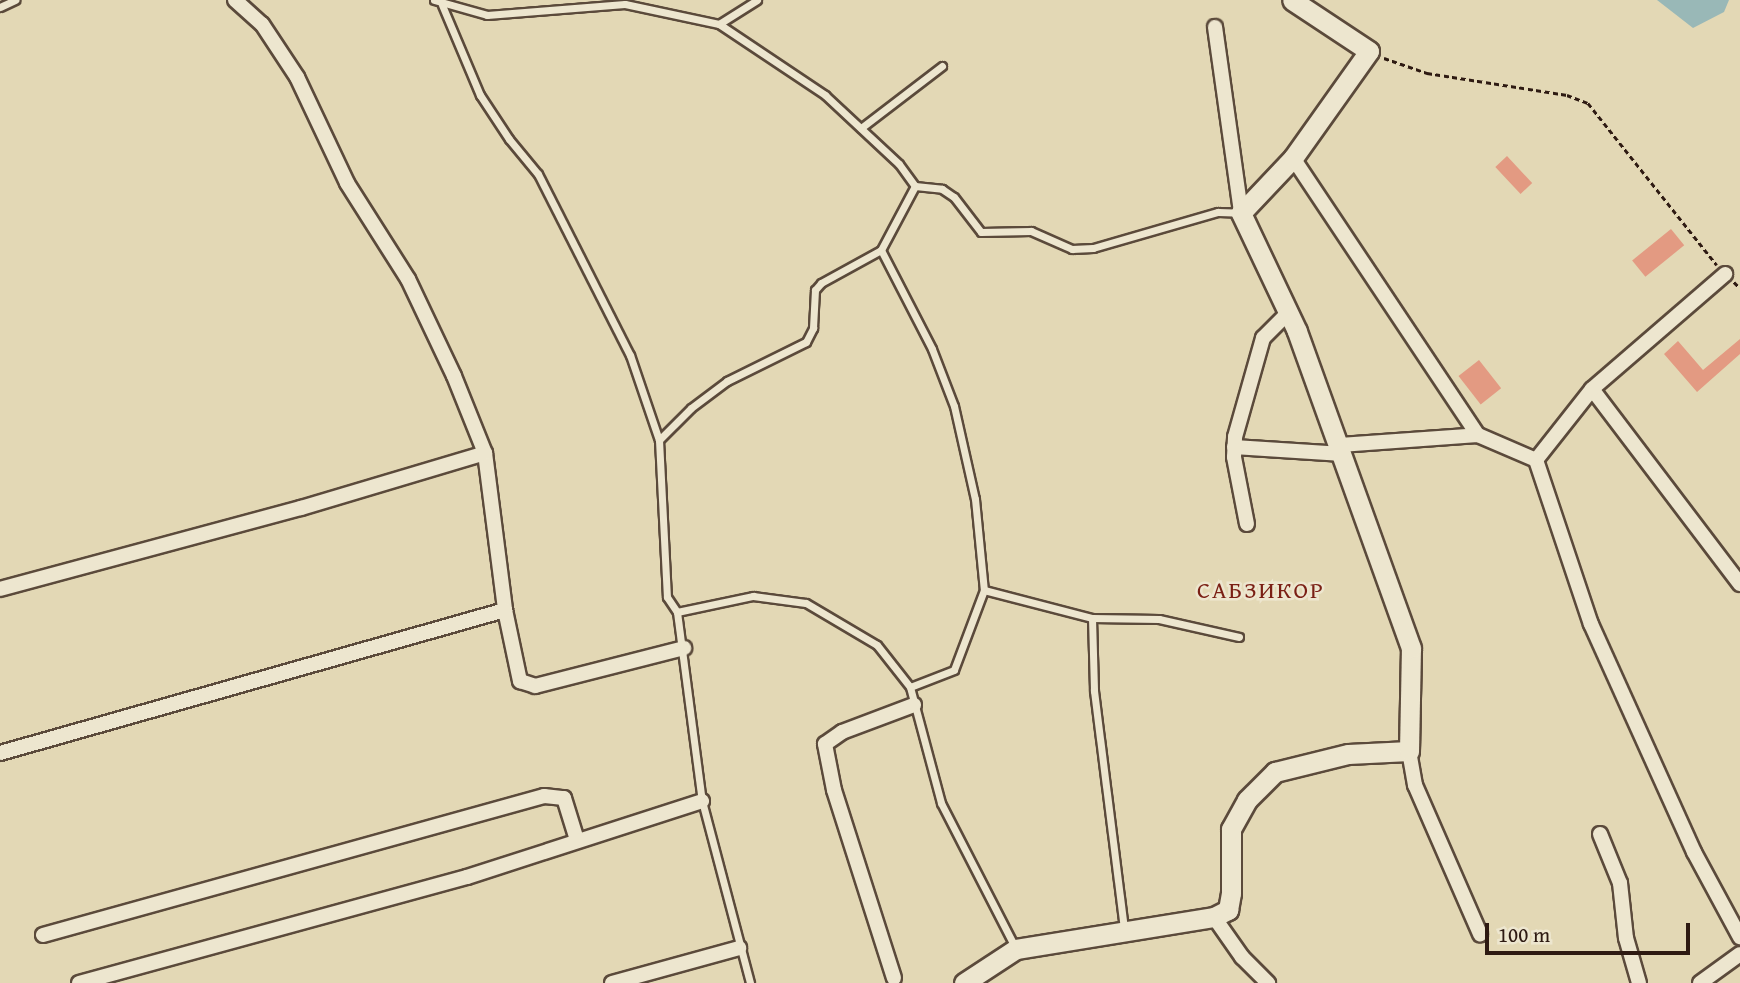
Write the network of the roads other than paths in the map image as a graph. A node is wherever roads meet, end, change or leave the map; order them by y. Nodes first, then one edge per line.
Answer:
1 (15, 0) edge
2 (235, 0) edge
3 (434, 0) edge
4 (757, 0) edge
5 (1292, 0) edge
6 (442, 5) junction
7 (0, 8) edge
8 (719, 24) junction
9 (1214, 27) dead end
10 (942, 66) dead end
11 (861, 128) junction
12 (1293, 158) junction
13 (915, 186) junction
14 (1241, 213) junction
15 (881, 250) junction
16 (1725, 274) road end
17 (1288, 313) junction
18 (1592, 389) junction
19 (1478, 435) junction
20 (659, 440) junction
21 (1234, 447) junction
22 (1341, 450) junction
23 (485, 453) junction
24 (1536, 460) junction
25 (1247, 524) dead end
26 (1740, 584) edge
27 (0, 589) edge
28 (984, 590) junction
29 (505, 610) junction
30 (677, 612) junction
31 (1092, 618) junction
32 (1239, 637) dead end
33 (684, 648) junction
34 (910, 687) junction
35 (914, 705) junction
36 (1409, 751) junction
37 (0, 753) edge
38 (702, 801) junction
39 (1600, 834) dead end
40 (577, 840) junction
41 (1214, 917) junction
42 (1124, 931) junction
43 (1480, 934) dead end
44 (43, 935) dead end
45 (1740, 937) edge
46 (739, 948) junction
47 (1016, 949) junction
48 (1740, 954) edge
49 (894, 978) dead end
50 (79, 983) edge
51 (612, 983) edge
52 (750, 983) edge
53 (964, 983) edge
54 (1268, 983) edge
55 (1639, 983) edge
56 (1700, 983) edge

1 - 7 lane
2 - 23 street
3 - 6 lane
4 - 8 lane
5 - 12 street
6 - 8 lane
6 - 20 lane
8 - 11 lane
9 - 14 street
10 - 11 lane
11 - 13 lane
12 - 14 street
12 - 19 street
13 - 14 lane
13 - 15 lane
14 - 17 street
15 - 20 lane
15 - 28 lane
16 - 18 street
17 - 21 street
17 - 22 street
18 - 24 street
18 - 26 street
19 - 22 street
19 - 24 street
20 - 30 lane
21 - 22 street
21 - 25 street
22 - 36 street
23 - 27 street
23 - 29 street
24 - 45 street
28 - 31 lane
28 - 34 lane
29 - 33 street
29 - 37 street
30 - 33 lane
30 - 34 lane
31 - 32 lane
31 - 42 lane
33 - 38 lane
34 - 35 lane
35 - 47 lane
35 - 49 street
36 - 41 street
36 - 43 street
38 - 40 street
38 - 46 lane
39 - 55 street
40 - 44 street
40 - 50 street
41 - 42 street
41 - 54 street
42 - 47 street
46 - 51 street
46 - 52 lane
47 - 53 street
48 - 56 street

